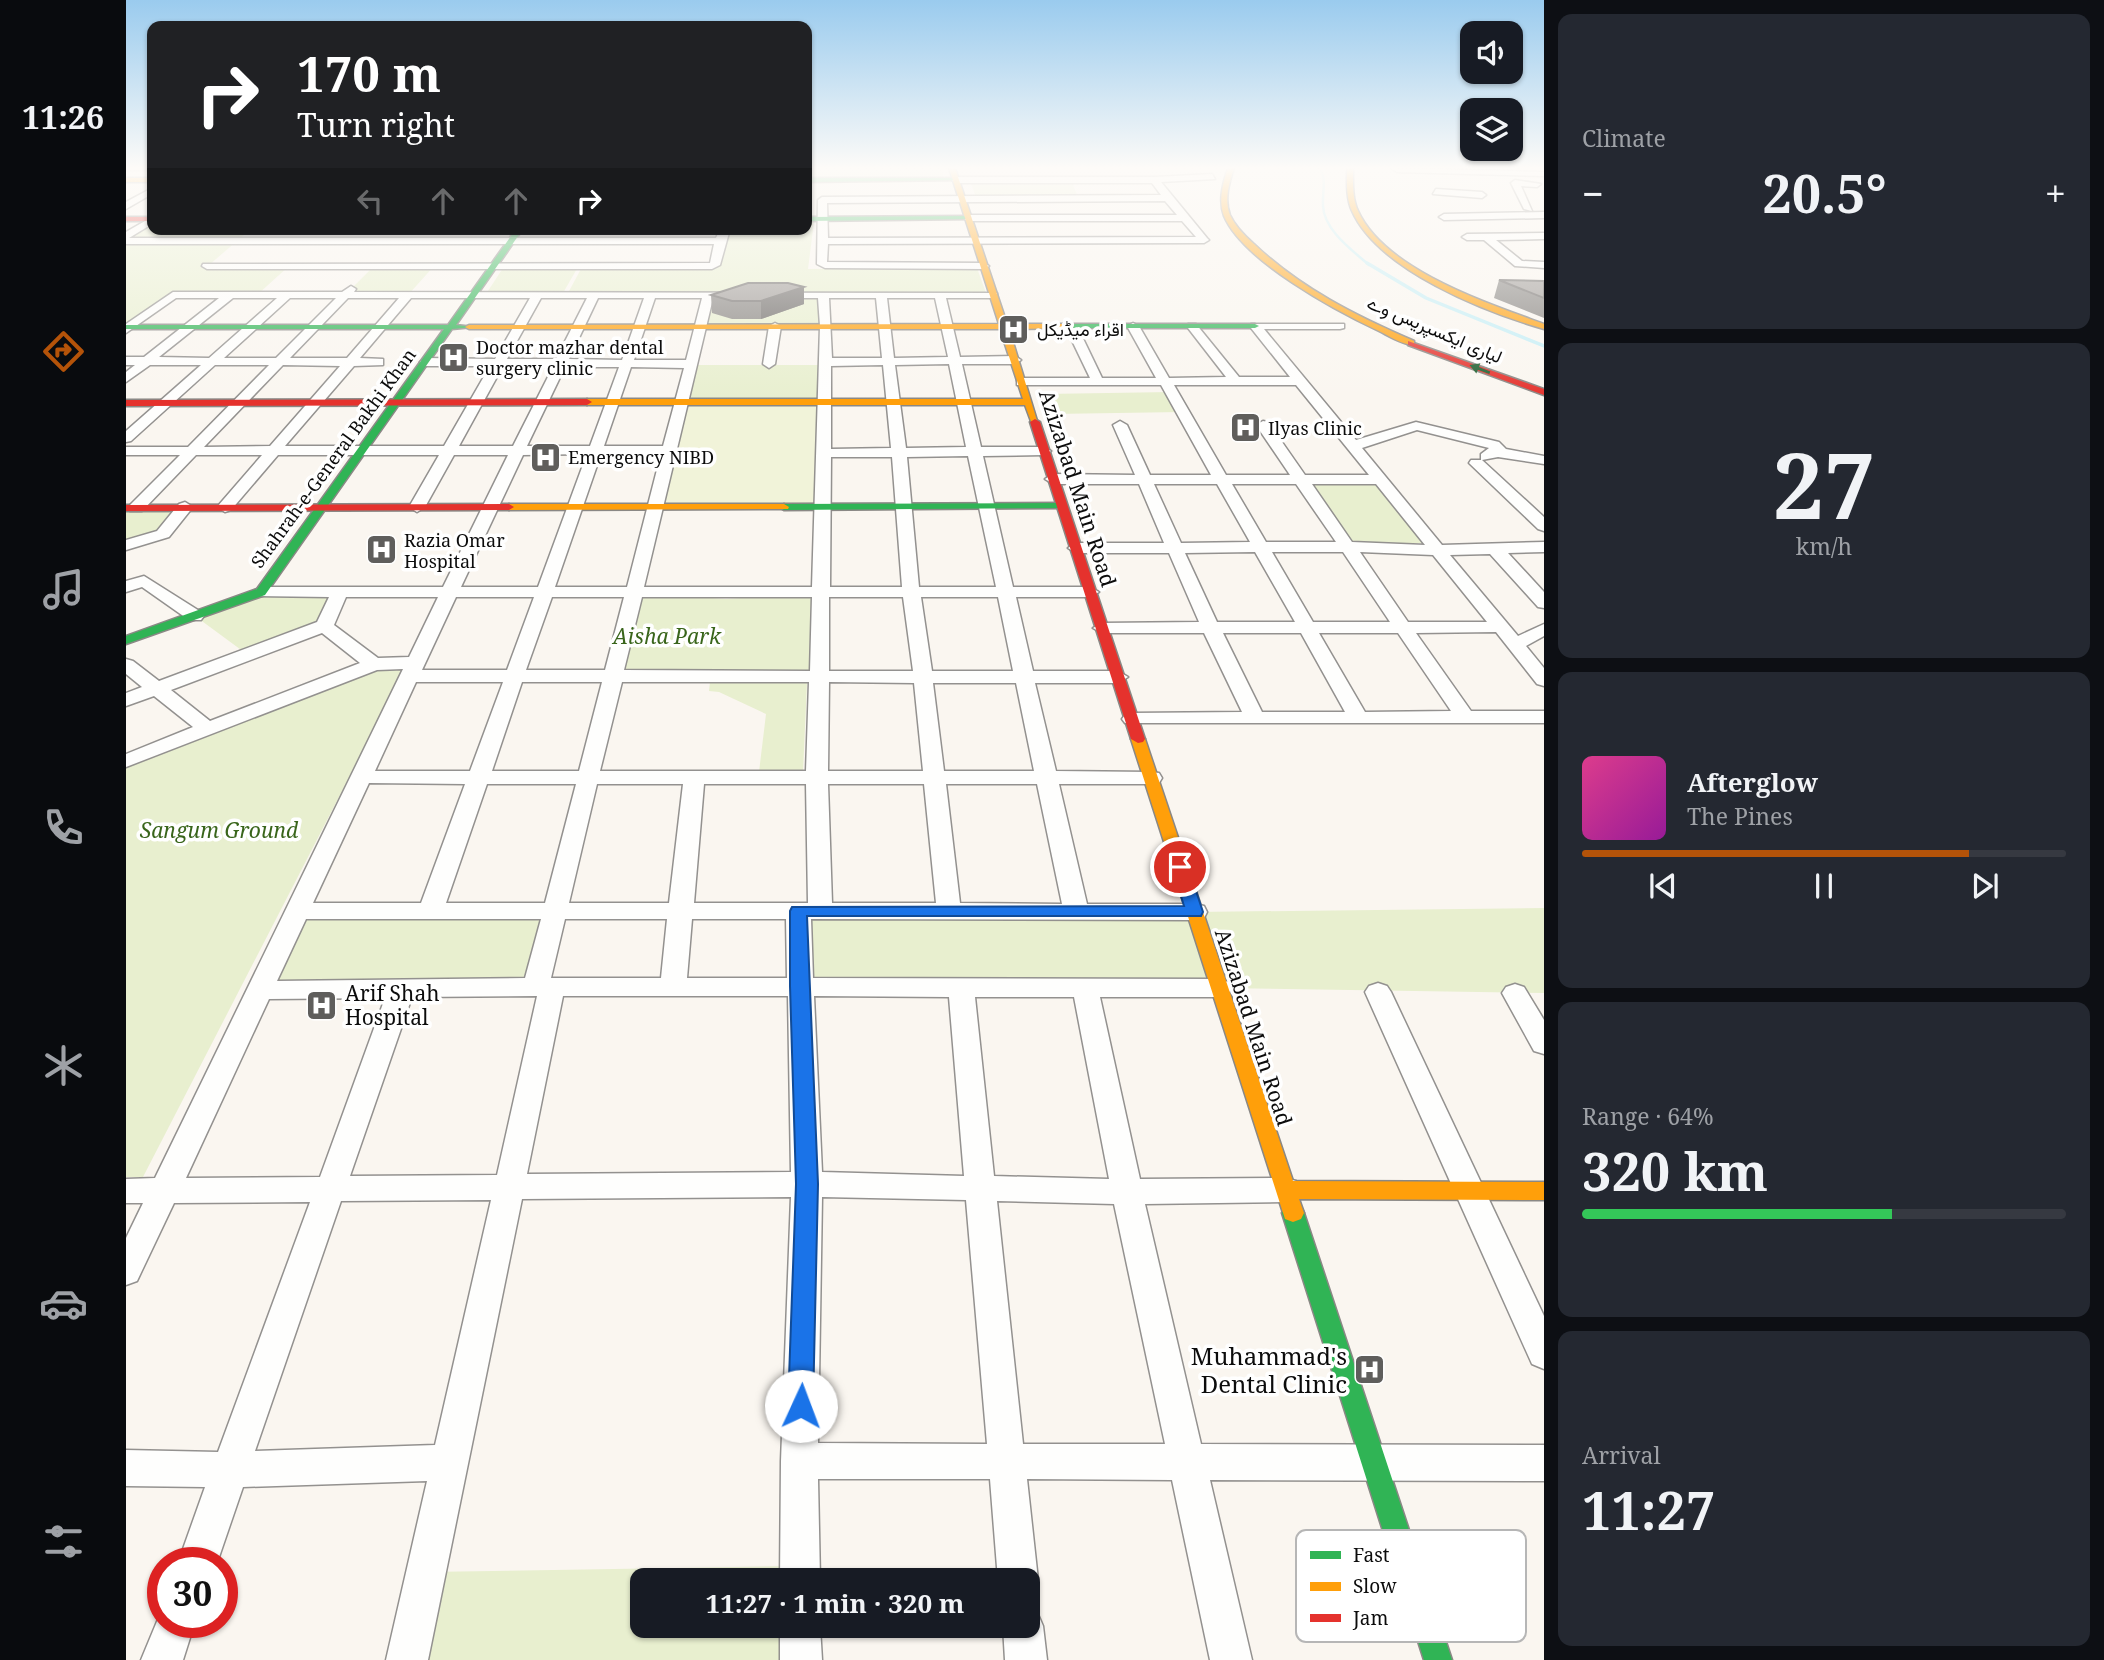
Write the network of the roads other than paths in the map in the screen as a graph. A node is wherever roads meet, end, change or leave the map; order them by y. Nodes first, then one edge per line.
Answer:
1 (235, 245) edge
2 (285, 245) edge
3 (337, 245) edge
4 (394, 245) edge
5 (415, 245) edge
6 (448, 245) edge
7 (473, 245) edge
8 (509, 245) edge
9 (543, 245) edge
10 (566, 245) edge
11 (598, 245) edge
12 (618, 245) edge
13 (667, 245) edge
14 (719, 245) edge
15 (823, 245) edge
16 (876, 245) edge
17 (928, 245) edge
18 (977, 245) edge
19 (1250, 245) edge
20 (1384, 245) edge
21 (1497, 245) edge
22 (281, 249) dead end
23 (333, 249) dead end
24 (229, 250) dead end
25 (1544, 252) edge
26 (442, 253) junction
27 (562, 253) junction
28 (1506, 253) junction
29 (324, 257) dead end
30 (218, 258) dead end
31 (270, 258) dead end
32 (315, 265) junction
33 (374, 265) junction
34 (495, 265) junction
35 (608, 265) junction
36 (660, 265) junction
37 (878, 265) junction
38 (931, 265) junction
39 (984, 265) junction
40 (1544, 265) edge
41 (260, 266) junction
42 (230, 295) junction
43 (287, 295) junction
44 (345, 295) junction
45 (408, 295) junction
46 (474, 295) junction
47 (537, 295) junction
48 (594, 295) junction
49 (651, 295) junction
50 (708, 295) junction
51 (823, 295) junction
52 (881, 295) junction
53 (940, 295) junction
54 (993, 295) junction
55 (700, 326) junction
56 (775, 326) junction
57 (826, 326) junction
58 (885, 326) junction
59 (947, 326) junction
60 (1004, 326) junction
61 (1070, 326) junction
62 (1133, 326) junction
63 (1192, 326) junction
64 (1255, 326) junction
65 (1340, 326) dead end
66 (190, 327) junction
67 (251, 327) junction
68 (314, 327) junction
69 (381, 327) junction
70 (451, 327) junction
71 (519, 327) junction
72 (579, 327) junction
73 (639, 327) junction
74 (1544, 327) edge
75 (127, 328) edge
76 (954, 360) junction
77 (1015, 360) junction
78 (126, 361) edge
79 (147, 361) junction
80 (889, 361) junction
81 (212, 362) junction
82 (279, 362) junction
83 (351, 362) junction
84 (379, 362) dead end
85 (426, 362) junction
86 (499, 362) junction
87 (826, 362) junction
88 (561, 363) junction
89 (626, 363) junction
90 (691, 364) junction
91 (769, 364) dead end
92 (126, 378) edge
93 (1302, 381) junction
94 (1022, 382) junction
95 (1098, 382) junction
96 (1165, 382) junction
97 (1236, 382) junction
98 (1544, 392) edge
99 (612, 402) junction
100 (681, 402) junction
101 (825, 402) junction
102 (893, 402) junction
103 (964, 402) junction
104 (1028, 402) junction
105 (126, 403) edge
106 (166, 403) junction
107 (239, 403) junction
108 (315, 403) junction
109 (397, 403) junction
110 (476, 403) junction
111 (541, 403) junction
112 (1120, 425) dead end
113 (1263, 425) dead end
114 (126, 438) edge
115 (1352, 446) junction
116 (595, 450) junction
117 (669, 450) junction
118 (126, 451) edge
119 (192, 451) junction
120 (274, 451) junction
121 (362, 451) junction
122 (449, 451) junction
123 (518, 451) junction
124 (1044, 451) junction
125 (899, 452) junction
126 (975, 452) junction
127 (1496, 452) junction
128 (824, 453) junction
129 (1542, 462) edge
130 (1053, 478) junction
131 (1144, 479) junction
132 (1222, 480) junction
133 (1300, 480) junction
134 (1381, 480) junction
135 (823, 506) junction
136 (905, 506) junction
137 (986, 506) junction
138 (1062, 506) junction
139 (225, 507) junction
140 (322, 507) junction
141 (417, 507) junction
142 (490, 507) junction
143 (575, 507) junction
144 (655, 507) junction
145 (131, 508) edge
146 (185, 508) junction
147 (1544, 526) edge
148 (126, 545) edge
149 (1175, 547) junction
150 (1260, 547) junction
151 (1346, 547) junction
152 (1544, 547) edge
153 (1076, 548) junction
154 (1495, 549) junction
155 (1438, 550) junction
156 (126, 587) edge
157 (911, 591) junction
158 (261, 592) junction
159 (340, 592) junction
160 (449, 592) junction
161 (545, 592) junction
162 (634, 592) junction
163 (820, 592) junction
164 (1006, 592) junction
165 (1090, 592) junction
166 (1544, 603) edge
167 (195, 616) junction
168 (324, 626) junction
169 (1210, 626) junction
170 (1304, 626) junction
171 (1399, 626) junction
172 (1502, 627) junction
173 (1102, 628) junction
174 (1544, 629) edge
175 (126, 640) edge
176 (1516, 644) junction
177 (373, 664) junction
178 (126, 665) edge
179 (412, 669) junction
180 (515, 676) junction
181 (613, 677) junction
182 (818, 677) junction
183 (923, 677) junction
184 (1024, 677) junction
185 (1118, 677) junction
186 (1544, 680) edge
187 (156, 689) junction
188 (126, 700) edge
189 (1544, 717) edge
190 (1359, 718) junction
191 (1465, 718) junction
192 (1132, 719) junction
193 (1255, 719) junction
194 (208, 729) junction
195 (126, 761) edge
196 (361, 777) junction
197 (479, 778) junction
198 (588, 778) junction
199 (694, 778) junction
200 (817, 778) junction
201 (935, 778) junction
202 (1047, 778) junction
203 (1151, 778) junction
204 (431, 910) junction
205 (555, 910) junction
206 (681, 910) junction
207 (809, 910) junction
208 (949, 910) junction
209 (297, 911) junction
210 (1076, 911) junction
211 (1195, 912) junction
212 (799, 986) junction
213 (544, 987) junction
214 (673, 987) junction
215 (961, 987) junction
216 (402, 988) junction
217 (1086, 988) junction
218 (1219, 988) junction
219 (260, 990) junction
220 (1378, 992) dead end
221 (1515, 993) dead end
222 (1544, 1044) edge
223 (807, 1184) junction
224 (980, 1186) junction
225 (332, 1188) junction
226 (506, 1188) junction
227 (164, 1189) junction
228 (1285, 1190) junction
229 (1469, 1190) junction
230 (126, 1191) edge
231 (1544, 1191) edge
232 (1128, 1192) junction
233 (126, 1271) edge
234 (1544, 1353) edge
235 (799, 1461) junction
236 (451, 1462) junction
237 (1007, 1462) junction
238 (1187, 1462) junction
239 (1374, 1462) junction
240 (1544, 1463) edge
241 (126, 1468) edge
242 (230, 1470) junction
243 (1396, 1530) edge
244 (203, 1547) edge
245 (800, 1568) edge
246 (1017, 1568) edge
247 (170, 1638) edge
248 (800, 1638) edge
249 (1024, 1638) edge
250 (1432, 1642) edge
251 (162, 1660) edge
252 (407, 1660) edge
253 (801, 1660) edge
254 (1026, 1660) edge
255 (1231, 1660) edge
256 (1438, 1660) edge

1 - 24 street
2 - 22 street
3 - 23 street
4 - 33 street
5 - 26 street
6 - 26 street
7 - 26 street
8 - 34 main road, Shahrah-e-General Bakhi Khan
9 - 27 street
10 - 27 street
11 - 27 street
12 - 35 street
13 - 36 street
14 - 36 street
15 - 37 street
16 - 37 street
17 - 38 street
18 - 39 main road, Azizabad Main Road
98 -> 19 main road, لیاری ایکسپریس وے
20 - 74 main road
21 - 28 street
25 - 28 street
26 - 33 street
26 - 34 street
27 - 34 street
27 - 35 street
28 - 40 street
29 - 32 street
30 - 41 street
31 - 41 street
32 - 33 street
32 - 41 street
33 - 44 street
34 - 46 main road, Shahrah-e-General Bakhi Khan
35 - 36 street
37 - 38 street
38 - 39 street
39 - 54 main road, Azizabad Main Road
42 - 43 street
42 - 66 street
42 - 75 street
43 - 44 street
43 - 67 street
44 - 45 street
44 - 68 street
45 - 46 street
45 - 69 street
46 - 47 street
46 - 70 main road, Shahrah-e-General Bakhi Khan
47 - 48 street
47 - 71 street
48 - 49 street
48 - 72 street
49 - 50 street
49 - 73 street
50 - 51 street
50 - 55 street
51 - 52 street
51 - 57 street
52 - 53 street
52 - 58 street
53 - 54 street
53 - 59 street
54 - 60 main road, Azizabad Main Road
55 - 56 main road
55 - 73 main road
55 - 90 street
56 - 57 main road
56 - 91 street
57 - 58 main road
57 - 87 street
58 - 59 main road
58 - 80 street
59 - 60 main road
59 - 76 street
60 - 61 main road
60 - 77 main road, Azizabad Main Road
61 - 62 main road
61 - 95 street
62 - 63 main road
62 - 96 street
63 - 64 main road
63 - 97 street
64 - 65 street
64 - 93 street
66 - 67 main road
66 - 75 main road
66 - 79 street
67 - 68 main road
67 - 81 street
68 - 69 main road
68 - 82 street
69 - 70 main road
69 - 83 street
70 - 71 main road
70 - 85 main road, Shahrah-e-General Bakhi Khan
71 - 72 main road
71 - 86 street
72 - 73 main road
72 - 88 street
73 - 89 street
76 - 77 street
76 - 80 street
76 - 103 street
77 - 94 main road, Azizabad Main Road
78 - 79 street
79 - 81 street
79 - 92 street
80 - 87 street
80 - 102 street
81 - 82 street
81 - 106 street
82 - 83 street
82 - 107 street
83 - 84 street
83 - 108 street
85 - 86 street
85 - 109 main road, Shahrah-e-General Bakhi Khan
86 - 88 street
86 - 110 street
87 - 101 street
88 - 89 street
88 - 111 street
89 - 90 street
89 - 99 street
90 - 100 street
93 - 97 street
93 - 115 street
94 - 95 street
94 - 104 main road, Azizabad Main Road
95 - 96 street
96 - 97 street
96 - 132 street
99 - 100 main road
99 - 111 main road
99 - 116 street
100 - 101 main road
100 - 117 street
101 - 102 main road
101 - 128 street
102 - 103 main road
102 - 125 street
103 - 104 main road
103 - 126 street
104 - 124 main road, Azizabad Main Road
105 - 106 main road
106 - 107 main road
106 - 114 street
107 - 108 main road
107 - 119 street
108 - 109 main road
108 - 120 street
109 - 110 main road
109 - 121 main road, Shahrah-e-General Bakhi Khan
110 - 111 main road
110 - 122 street
111 - 123 street
112 - 131 street
113 - 133 street
115 - 127 street
115 - 134 street
116 - 117 street
116 - 123 street
116 - 143 street
117 - 144 street
118 - 119 street
119 - 120 street
119 - 145 street
120 - 121 street
120 - 139 street
121 - 122 street
121 - 140 main road, Shahrah-e-General Bakhi Khan
122 - 123 street
122 - 141 street
123 - 142 street
124 - 126 street
124 - 130 main road, Azizabad Main Road
125 - 126 street
125 - 128 street
125 - 136 street
126 - 137 street
127 - 129 street
127 - 147 street
128 - 135 street
130 - 131 street
130 - 138 main road, Azizabad Main Road
131 - 132 street
131 - 149 street
132 - 133 street
132 - 150 street
133 - 134 street
133 - 151 street
134 - 155 street
135 - 136 main road
135 - 144 main road
135 - 163 street
136 - 137 main road
136 - 157 street
137 - 138 main road
137 - 164 street
138 - 153 main road, Azizabad Main Road
139 - 140 main road
139 - 146 main road
140 - 141 main road
140 - 158 main road, Shahrah-e-General Bakhi Khan
141 - 142 main road
142 - 143 main road
142 - 160 street
143 - 144 main road
143 - 161 street
144 - 162 street
145 - 146 main road
146 - 148 street
149 - 150 street
149 - 153 street
149 - 169 street
150 - 151 street
150 - 170 street
151 - 155 street
151 - 171 street
152 - 154 street
153 - 165 main road, Azizabad Main Road
154 - 155 street
154 - 166 street
155 - 172 street
156 - 167 street
157 - 163 street
157 - 164 street
157 - 183 street
158 - 159 street
158 - 167 main road, Shahrah-e-General Bakhi Khan
159 - 160 street
159 - 168 street
160 - 161 street
160 - 179 street
161 - 162 street
161 - 180 street
162 - 163 street
162 - 181 street
163 - 182 street
164 - 165 street
164 - 184 street
165 - 173 main road, Azizabad Main Road
167 - 175 main road, Shahrah-e-General Bakhi Khan
168 - 177 street
168 - 187 street
169 - 170 street
169 - 173 street
169 - 193 street
170 - 171 street
170 - 190 street
171 - 172 street
171 - 191 street
172 - 176 street
173 - 185 main road, Azizabad Main Road
174 - 176 street
176 - 186 street
177 - 179 street
177 - 194 street
178 - 187 street
179 - 180 street
179 - 196 street
180 - 181 street
180 - 197 street
181 - 182 street
181 - 198 street
182 - 183 street
182 - 200 street
183 - 184 street
183 - 201 street
184 - 185 street
184 - 202 street
185 - 192 main road, Azizabad Main Road
187 - 188 street
187 - 194 street
189 - 191 street
190 - 191 street
190 - 193 street
192 - 193 street
192 - 203 main road, Azizabad Main Road
194 - 195 street
196 - 197 street
196 - 209 street
197 - 198 street
197 - 204 street
198 - 199 street
198 - 205 street
199 - 200 street
199 - 206 street
200 - 201 street
200 - 207 street
201 - 202 street
201 - 208 street
202 - 203 street
202 - 210 street
203 - 211 main road, Azizabad Main Road
204 - 205 street
204 - 209 street
205 - 206 street
205 - 213 street
206 - 207 street
206 - 214 street
207 - 208 street
207 - 212 street
208 - 210 street
209 - 219 street
210 - 211 street
211 - 218 main road, Azizabad Main Road
212 - 214 street
212 - 215 street
212 - 223 street
213 - 214 street
213 - 216 street
213 - 226 street
215 - 217 street
215 - 224 street
216 - 219 street
216 - 225 street
217 - 218 street
217 - 232 street
218 - 228 main road, Azizabad Main Road
219 - 227 street
220 - 229 street
221 - 222 street
223 - 224 street
223 - 226 street
223 - 235 street
224 - 232 street
224 - 237 street
225 - 226 street
225 - 227 street
225 - 242 street
226 - 236 street
227 - 230 street
227 - 233 street
228 - 229 main road
228 - 232 street
228 - 239 main road, Azizabad Main Road
229 - 231 main road
229 - 234 street
232 - 238 street
235 - 237 street
235 - 245 street
236 - 242 street
236 - 252 street
237 - 238 street
237 - 246 street
238 - 239 street
238 - 255 street
239 - 240 street
239 - 243 main road, Azizabad Main Road
241 - 242 street
242 - 244 street
247 - 251 street
248 - 253 street
249 - 254 street
250 - 256 main road, Azizabad Main Road

